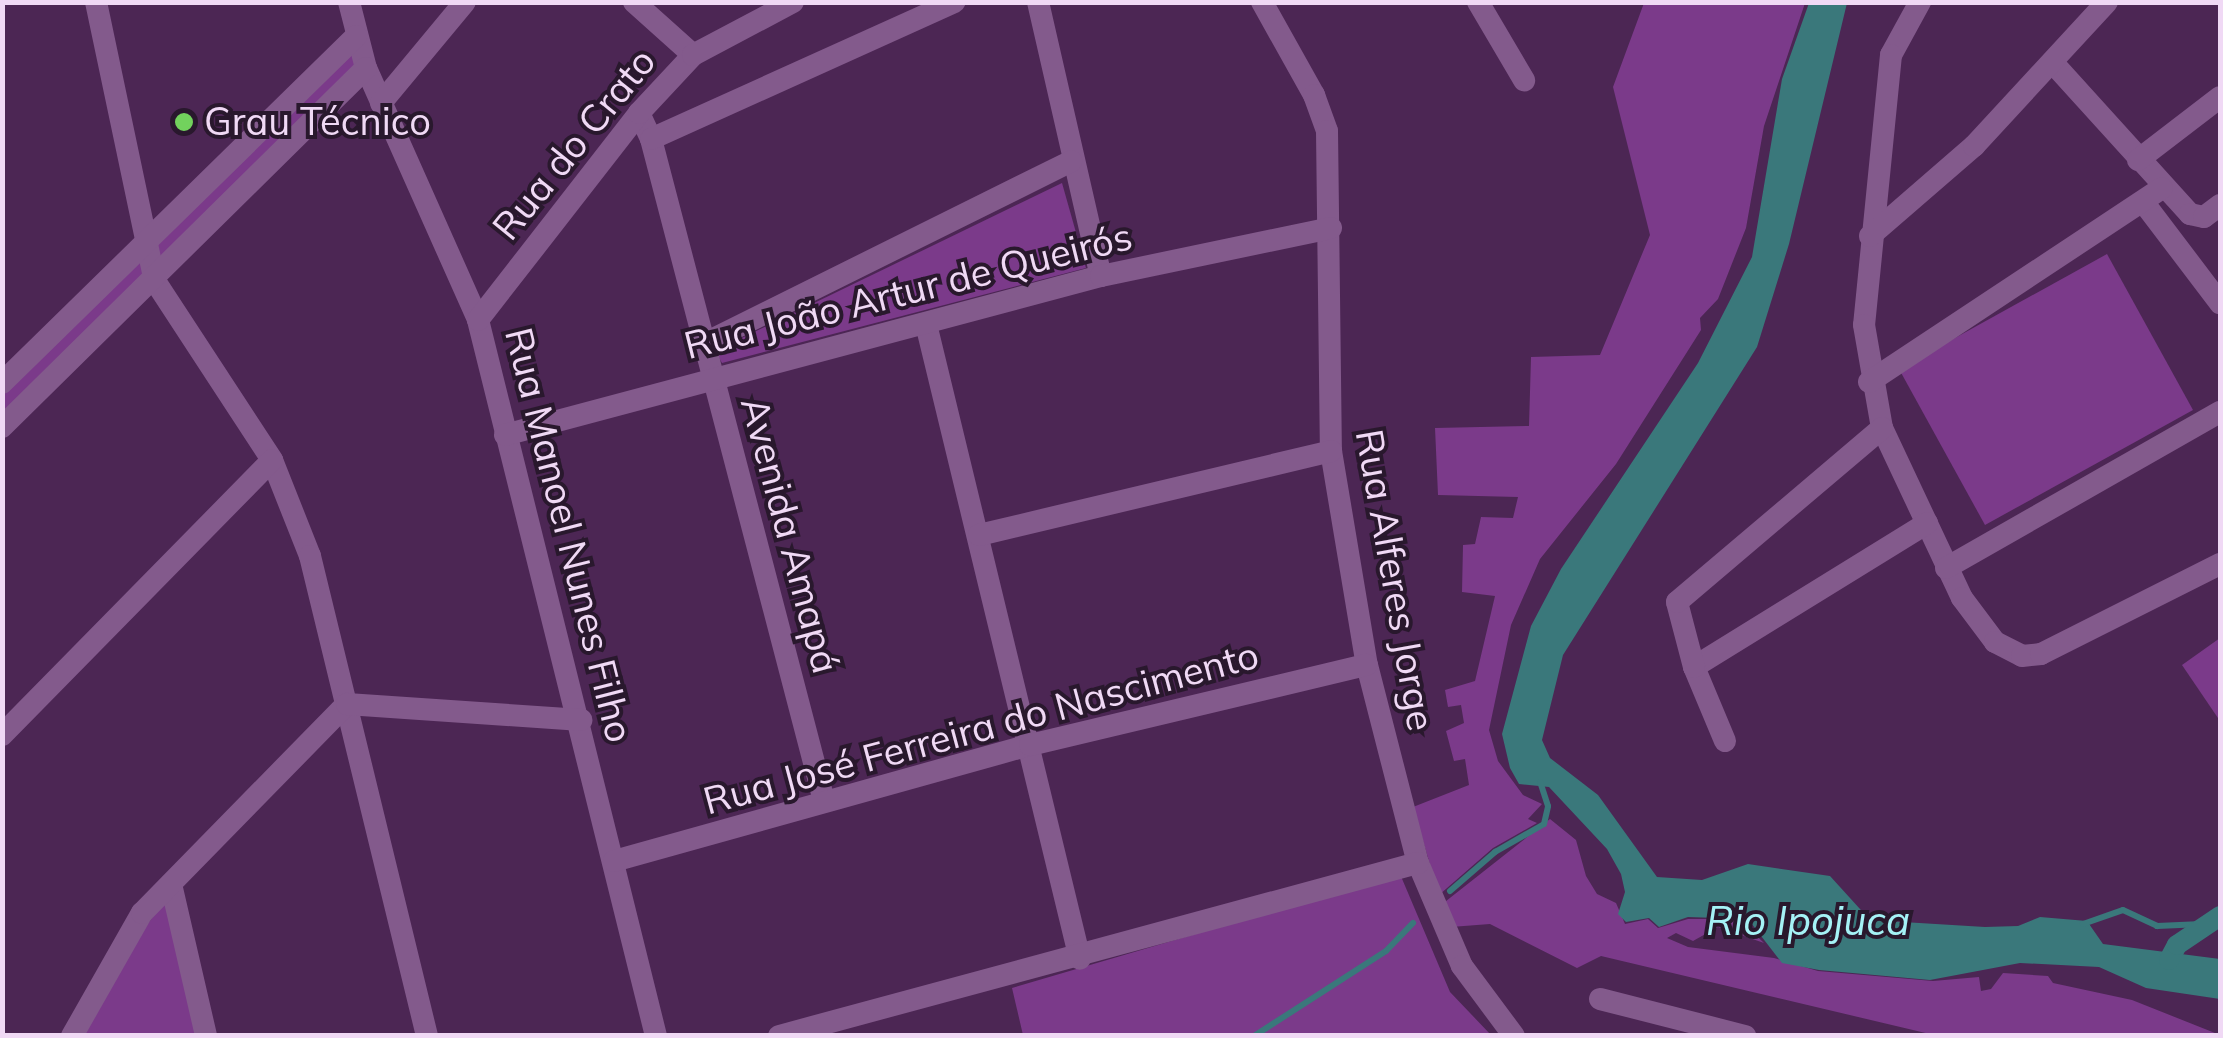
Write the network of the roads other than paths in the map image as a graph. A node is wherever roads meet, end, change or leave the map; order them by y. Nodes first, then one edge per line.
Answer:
1 (96, 2) edge
2 (349, 2) edge
3 (465, 2) edge
4 (634, 2) edge
5 (793, 2) edge
6 (955, 2) edge
7 (1038, 2) edge
8 (1262, 2) edge
9 (1478, 2) edge
10 (1920, 2) edge
11 (2108, 2) edge
12 (356, 36) junction
13 (693, 55) junction
14 (2053, 63) junction
15 (366, 68) junction
16 (1524, 80) dead end
17 (2220, 96) edge
18 (381, 103) junction
19 (639, 114) junction
20 (651, 138) junction
21 (2138, 160) junction
22 (1071, 162) junction
23 (2153, 196) junction
24 (2220, 205) edge
25 (1331, 228) junction
26 (1870, 236) junction
27 (143, 246) junction
28 (1102, 276) junction
29 (155, 281) junction
30 (2220, 302) edge
31 (478, 320) junction
32 (926, 324) junction
33 (703, 344) junction
34 (712, 376) junction
35 (1869, 382) junction
36 (2, 383) edge
37 (2220, 412) edge
38 (2, 427) edge
39 (1882, 428) junction
40 (504, 434) junction
41 (1331, 451) junction
42 (272, 460) junction
43 (1927, 523) junction
44 (980, 535) junction
45 (2220, 564) edge
46 (1946, 568) junction
47 (1367, 665) junction
48 (1694, 667) junction
49 (347, 704) junction
50 (581, 720) junction
51 (2, 735) edge
52 (1725, 741) dead end
53 (1030, 745) junction
54 (824, 801) junction
55 (614, 861) junction
56 (1418, 862) junction
57 (172, 884) junction
58 (1080, 959) junction
59 (1600, 998) dead end
60 (72, 1036) edge
61 (206, 1036) edge
62 (427, 1036) edge
63 (656, 1036) edge
64 (780, 1036) edge
65 (1514, 1036) edge
66 (1745, 1036) edge

1 - 27 street
2 - 12 street, Rua Manoel Nunes Filho
3 - 18 street
4 - 13 street
5 - 13 street, Rua do Crato
6 - 20 street
7 - 22 street
8 - 25 street, Rua Alferes Jorge
9 - 16 street
10 - 26 street
11 - 14 street
12 - 15 street, Rua Manoel Nunes Filho
12 - 27 street
13 - 19 street, Rua do Crato
14 - 21 street
14 - 26 street
15 - 18 street, Rua Manoel Nunes Filho
15 - 29 street
17 - 21 street
18 - 31 street, Rua Manoel Nunes Filho
19 - 20 street, Avenida Amapá
19 - 31 street, Rua do Crato
20 - 33 street, Avenida Amapá
21 - 23 street
22 - 28 street
22 - 33 street
23 - 24 street
23 - 30 street
23 - 35 street
25 - 28 street, Rua João Artur de Queirós
25 - 41 street, Rua Alferes Jorge
26 - 35 street
27 - 29 street
27 - 36 street
28 - 32 street, Rua João Artur de Queirós
29 - 38 street
29 - 42 street
31 - 40 street, Rua Manoel Nunes Filho
32 - 34 street, Rua João Artur de Queirós
32 - 44 street
33 - 34 street, Avenida Amapá
34 - 40 street, Rua João Artur de Queirós
34 - 54 street, Avenida Amapá
35 - 39 street
37 - 46 street
39 - 43 street
39 - 48 street
40 - 50 street, Rua Manoel Nunes Filho
41 - 44 street
41 - 47 street, Rua Alferes Jorge
42 - 49 street
42 - 51 street
43 - 46 street
43 - 48 street
44 - 53 street
45 - 46 street
47 - 53 street, Rua José Ferreira do Nascimento
47 - 56 street, Rua Alferes Jorge
48 - 52 street
49 - 50 street
49 - 57 street
49 - 62 street
50 - 55 street, Rua Manoel Nunes Filho
53 - 54 street, Rua José Ferreira do Nascimento
53 - 58 street
54 - 55 street, Rua José Ferreira do Nascimento
55 - 63 street, Rua Manoel Nunes Filho
56 - 58 street
56 - 65 street, Rua Alferes Jorge
57 - 60 street
57 - 61 street
58 - 64 street
59 - 66 street

